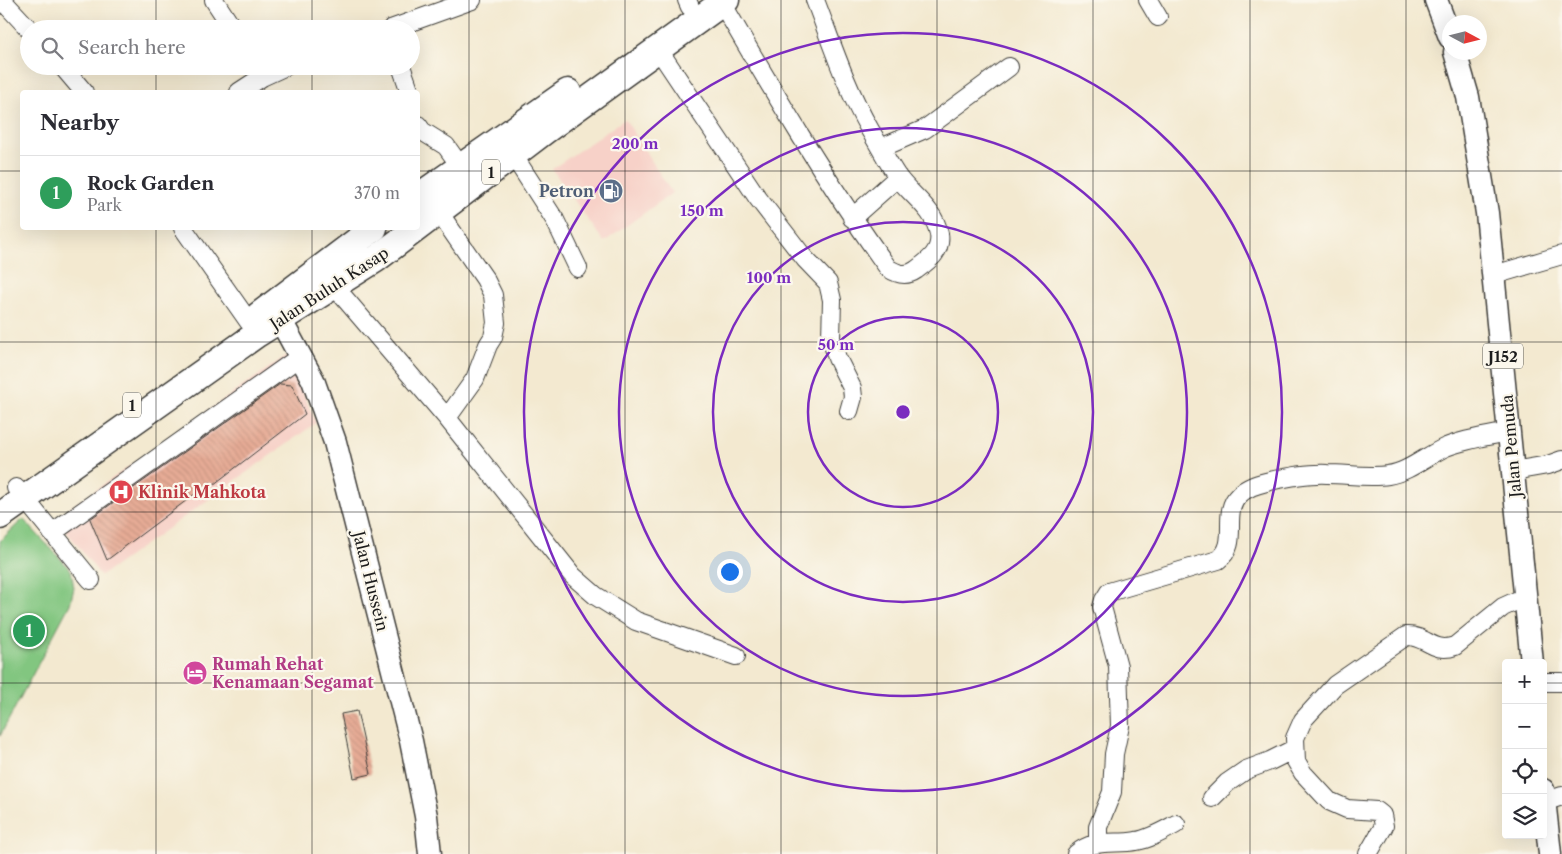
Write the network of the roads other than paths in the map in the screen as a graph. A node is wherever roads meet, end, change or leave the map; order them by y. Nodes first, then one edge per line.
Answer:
1 (2, 0) edge
2 (214, 0) edge
3 (815, 0) edge
4 (1148, 0) edge
5 (1436, 0) edge
6 (468, 1) edge
7 (705, 2) edge
8 (1442, 16) edge
9 (1158, 17) dead end
10 (21, 20) edge
11 (227, 20) edge
12 (416, 20) edge
13 (658, 49) junction
14 (1457, 60) edge
15 (1009, 67) dead end
16 (70, 75) edge
17 (257, 75) edge
18 (405, 75) edge
19 (82, 90) edge
20 (241, 90) edge
21 (409, 90) edge
22 (420, 126) edge
23 (881, 148) junction
24 (513, 155) junction
25 (461, 167) junction
26 (898, 177) junction
27 (428, 204) edge
28 (852, 218) junction
29 (184, 230) edge
30 (403, 230) edge
31 (367, 232) edge
32 (1562, 255) edge
33 (376, 259) junction
34 (578, 268) dead end
35 (1494, 275) junction
36 (335, 287) junction
37 (280, 319) junction
38 (249, 322) junction
39 (301, 356) junction
40 (850, 411) dead end
41 (446, 418) junction
42 (1509, 432) junction
43 (1562, 460) edge
44 (1513, 471) junction
45 (13, 495) edge
46 (0, 516) edge
47 (52, 533) junction
48 (91, 580) dead end
49 (1527, 596) junction
50 (736, 656) dead end
51 (1532, 659) edge
52 (1547, 682) edge
53 (1562, 682) edge
54 (1294, 749) junction
55 (1550, 796) edge
56 (1212, 798) dead end
57 (1176, 824) dead end
58 (1098, 842) junction
59 (430, 854) edge
60 (1076, 854) edge
61 (1368, 854) edge
62 (1550, 854) edge

1 - 10 street
2 - 11 street
3 - 23 street
4 - 9 street
5 - 8 main road
6 - 12 street
7 - 13 highway, Jalan Buluh Kasap / 1
7 - 25 highway, Jalan Buluh Kasap / 1
7 - 28 street
13 - 24 highway, Jalan Buluh Kasap / 1
13 - 40 street
14 - 35 main road, Jalan Pemuda / J152
15 - 23 street
16 - 19 street
17 - 20 street
18 - 21 street
22 - 25 street
23 - 26 street
24 - 27 highway, Jalan Buluh Kasap / 1
24 - 34 street
25 - 27 highway, Jalan Buluh Kasap / 1
26 - 28 street
26 - 28 street
27 - 41 street
29 - 38 street
30 - 33 highway, Jalan Buluh Kasap / 1
31 - 33 highway
31 - 38 highway, Jalan Buluh Kasap / 1
32 - 35 street
33 - 36 highway, Jalan Buluh Kasap / 1
35 - 42 main road, Jalan Pemuda / J152
36 - 37 highway, Jalan Buluh Kasap / 1
36 - 41 street
37 - 39 main road, Jalan Hussein
37 - 45 highway, Jalan Buluh Kasap / 1
38 - 45 highway, Jalan Buluh Kasap / 1
39 - 47 street
39 - 59 main road, Jalan Hussein
41 - 50 street
42 - 44 main road, Jalan Pemuda / J152
42 - 58 street
43 - 44 street
44 - 49 main road, Jalan Pemuda / J152
45 - 46 highway, Jalan Buluh Kasap / 1
45 - 47 street
47 - 48 street
49 - 51 main road, Jalan Pemuda / J152
49 - 54 street
52 - 53 street
54 - 56 street
54 - 61 street
55 - 62 main road
57 - 58 street
58 - 60 street

